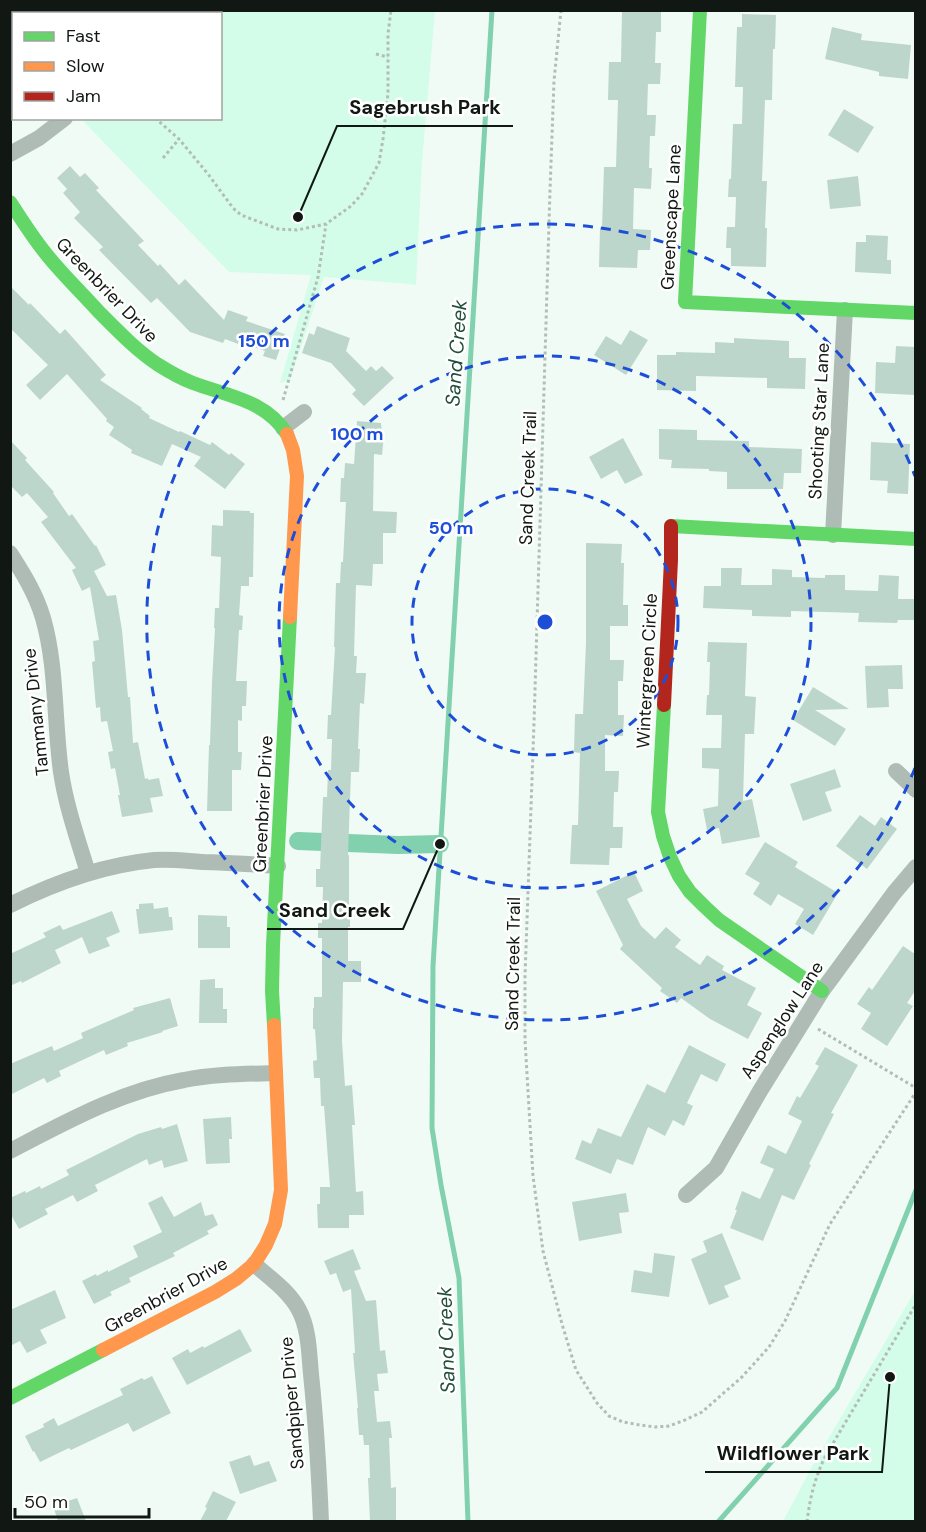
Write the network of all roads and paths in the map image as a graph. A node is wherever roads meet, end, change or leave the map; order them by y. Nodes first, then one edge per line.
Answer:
1 (391, 10) edge
2 (561, 10) edge
3 (699, 10) edge
4 (376, 54) dead end
5 (388, 57) junction
6 (386, 116) junction
7 (375, 118) dead end
8 (62, 120) edge
9 (156, 120) edge
10 (179, 139) junction
11 (10, 154) edge
12 (163, 158) dead end
13 (10, 202) edge
14 (326, 224) junction
15 (845, 310) junction
16 (915, 314) edge
17 (304, 412) dead end
18 (280, 425) junction
19 (833, 535) junction
20 (915, 539) edge
21 (10, 553) edge
22 (896, 771) dead end
23 (915, 789) edge
24 (278, 866) junction
25 (915, 867) edge
26 (88, 873) junction
27 (10, 905) edge
28 (822, 991) junction
29 (804, 1020) junction
30 (275, 1073) junction
31 (915, 1090) edge
32 (10, 1151) edge
33 (686, 1195) dead end
34 (254, 1264) junction
35 (915, 1304) edge
36 (10, 1398) edge
37 (321, 1521) edge
38 (807, 1521) edge

1 - 5 path
2 - 31 path, Sand Creek Trail
3 - 15 street, Greenscape Lane
4 - 5 path
5 - 6 path
6 - 7 path
6 - 14 path
8 - 11 street
9 - 10 path
10 - 12 path
10 - 14 path
13 - 18 street, Greenbrier Drive
14 - 18 path
15 - 16 street, Greenscape Lane
15 - 19 street, Shooting Star Lane
17 - 18 street
18 - 24 street, Greenbrier Drive
19 - 20 street, Wintergreen Circle
19 - 28 street, Wintergreen Circle
21 - 26 street, Tammany Drive
22 - 23 street
24 - 26 street
24 - 30 street, Greenbrier Drive
25 - 28 street, Aspenglow Lane
26 - 27 street
28 - 29 street, Aspenglow Lane
29 - 31 path
29 - 33 street, Aspenglow Lane
30 - 32 street
30 - 34 street, Greenbrier Drive
34 - 36 street, Greenbrier Drive
34 - 37 street, Sandpiper Drive
35 - 38 path

